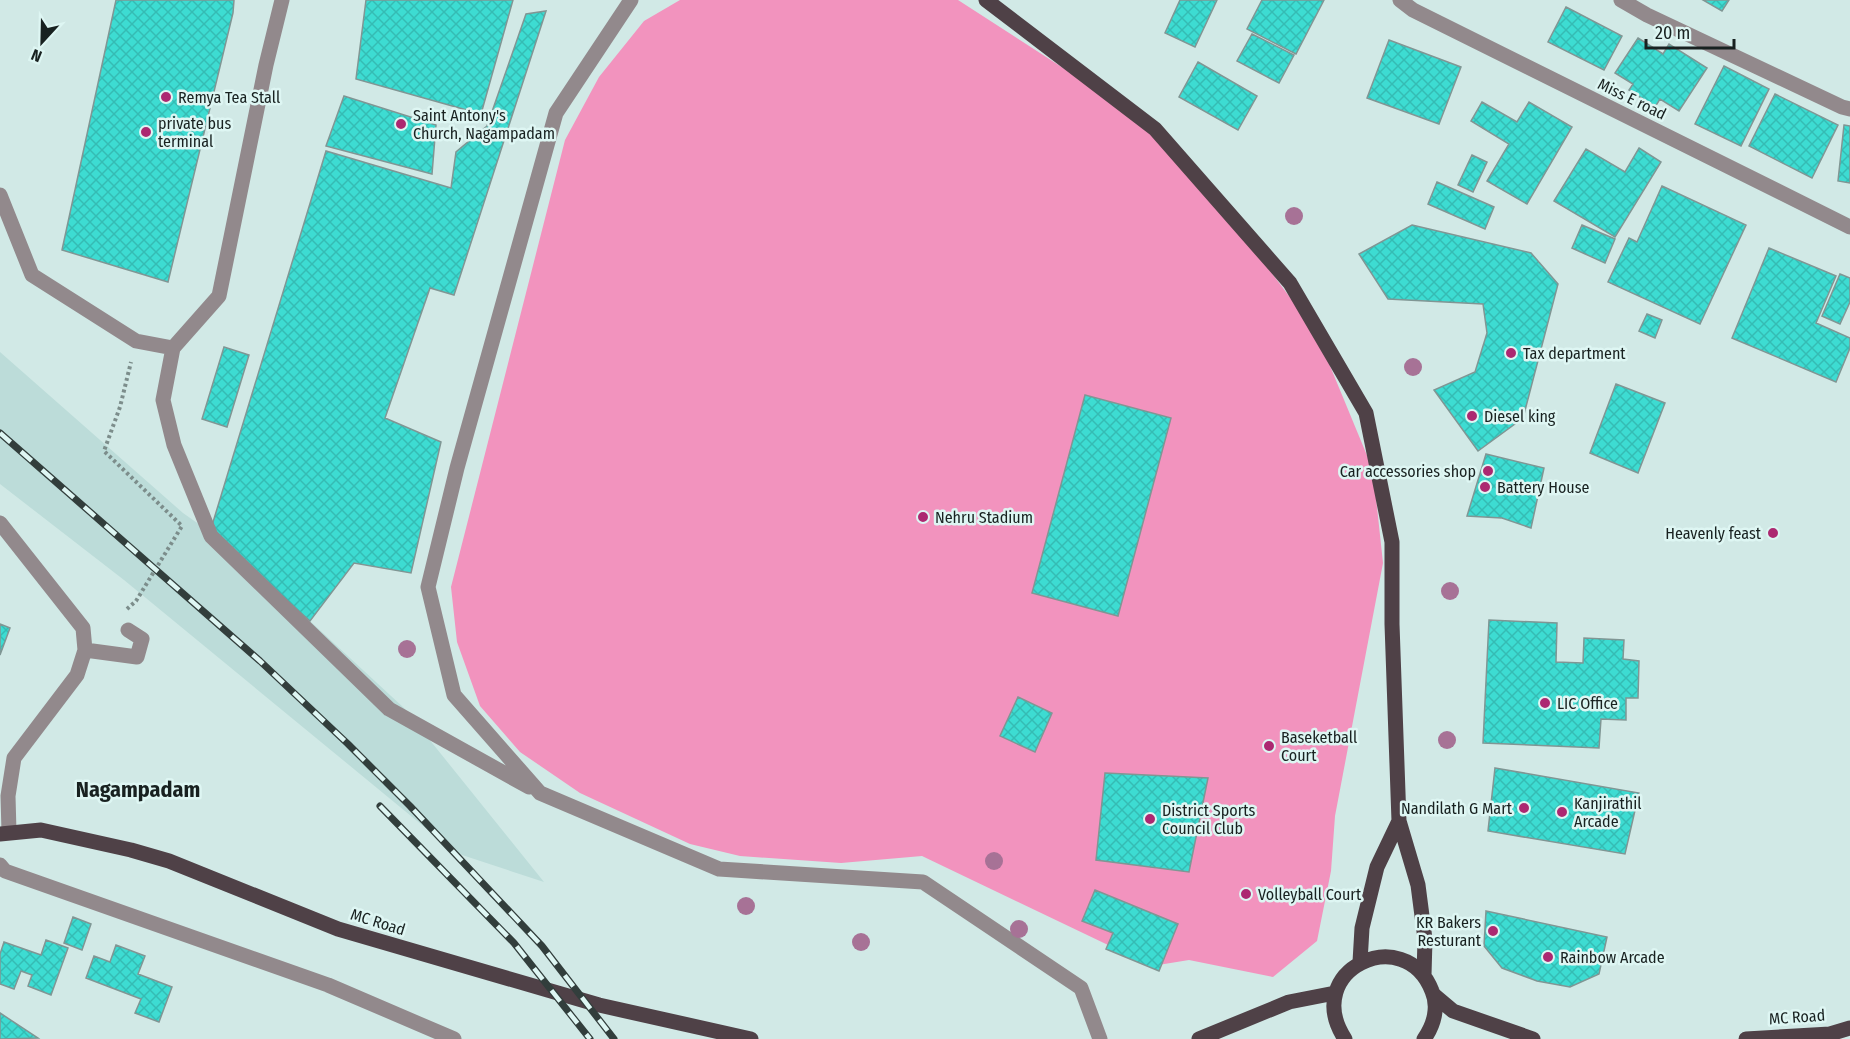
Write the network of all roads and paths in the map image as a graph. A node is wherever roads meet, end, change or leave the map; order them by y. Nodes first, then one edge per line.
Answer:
1 (282, 0) edge
2 (631, 0) edge
3 (986, 0) edge
4 (1400, 0) edge
5 (1620, 0) edge
6 (1850, 109) edge
7 (0, 195) edge
8 (1850, 227) edge
9 (136, 341) junction
10 (173, 348) junction
11 (0, 523) edge
12 (136, 601) dead end
13 (128, 630) dead end
14 (86, 650) junction
15 (540, 793) junction
16 (1399, 821) junction
17 (4, 833) edge
18 (0, 865) edge
19 (1360, 962) junction
20 (1424, 975) junction
21 (1335, 993) junction
22 (1434, 995) junction
23 (1850, 1028) edge
24 (1830, 1037) edge
25 (454, 1039) edge
26 (751, 1039) edge
27 (1100, 1039) edge
28 (1199, 1039) edge
29 (1343, 1039) edge
30 (1424, 1039) edge
31 (1533, 1039) edge
32 (1746, 1039) edge

1 - 10 street
2 - 15 street
3 - 16 main road
4 - 8 street, Miss E road
5 - 6 street
7 - 9 street
9 - 10 street
9 - 12 path
10 - 15 street
11 - 14 street
13 - 14 street
14 - 17 street
15 - 27 street
16 - 19 main road
16 - 20 main road
17 - 26 main road, MC Road
18 - 25 street
19 - 20 main road
19 - 21 main road
20 - 22 main road
21 - 28 main road
21 - 29 main road
22 - 30 main road
22 - 31 main road
23 - 24 main road, MC Road
24 - 32 main road, MC Road

